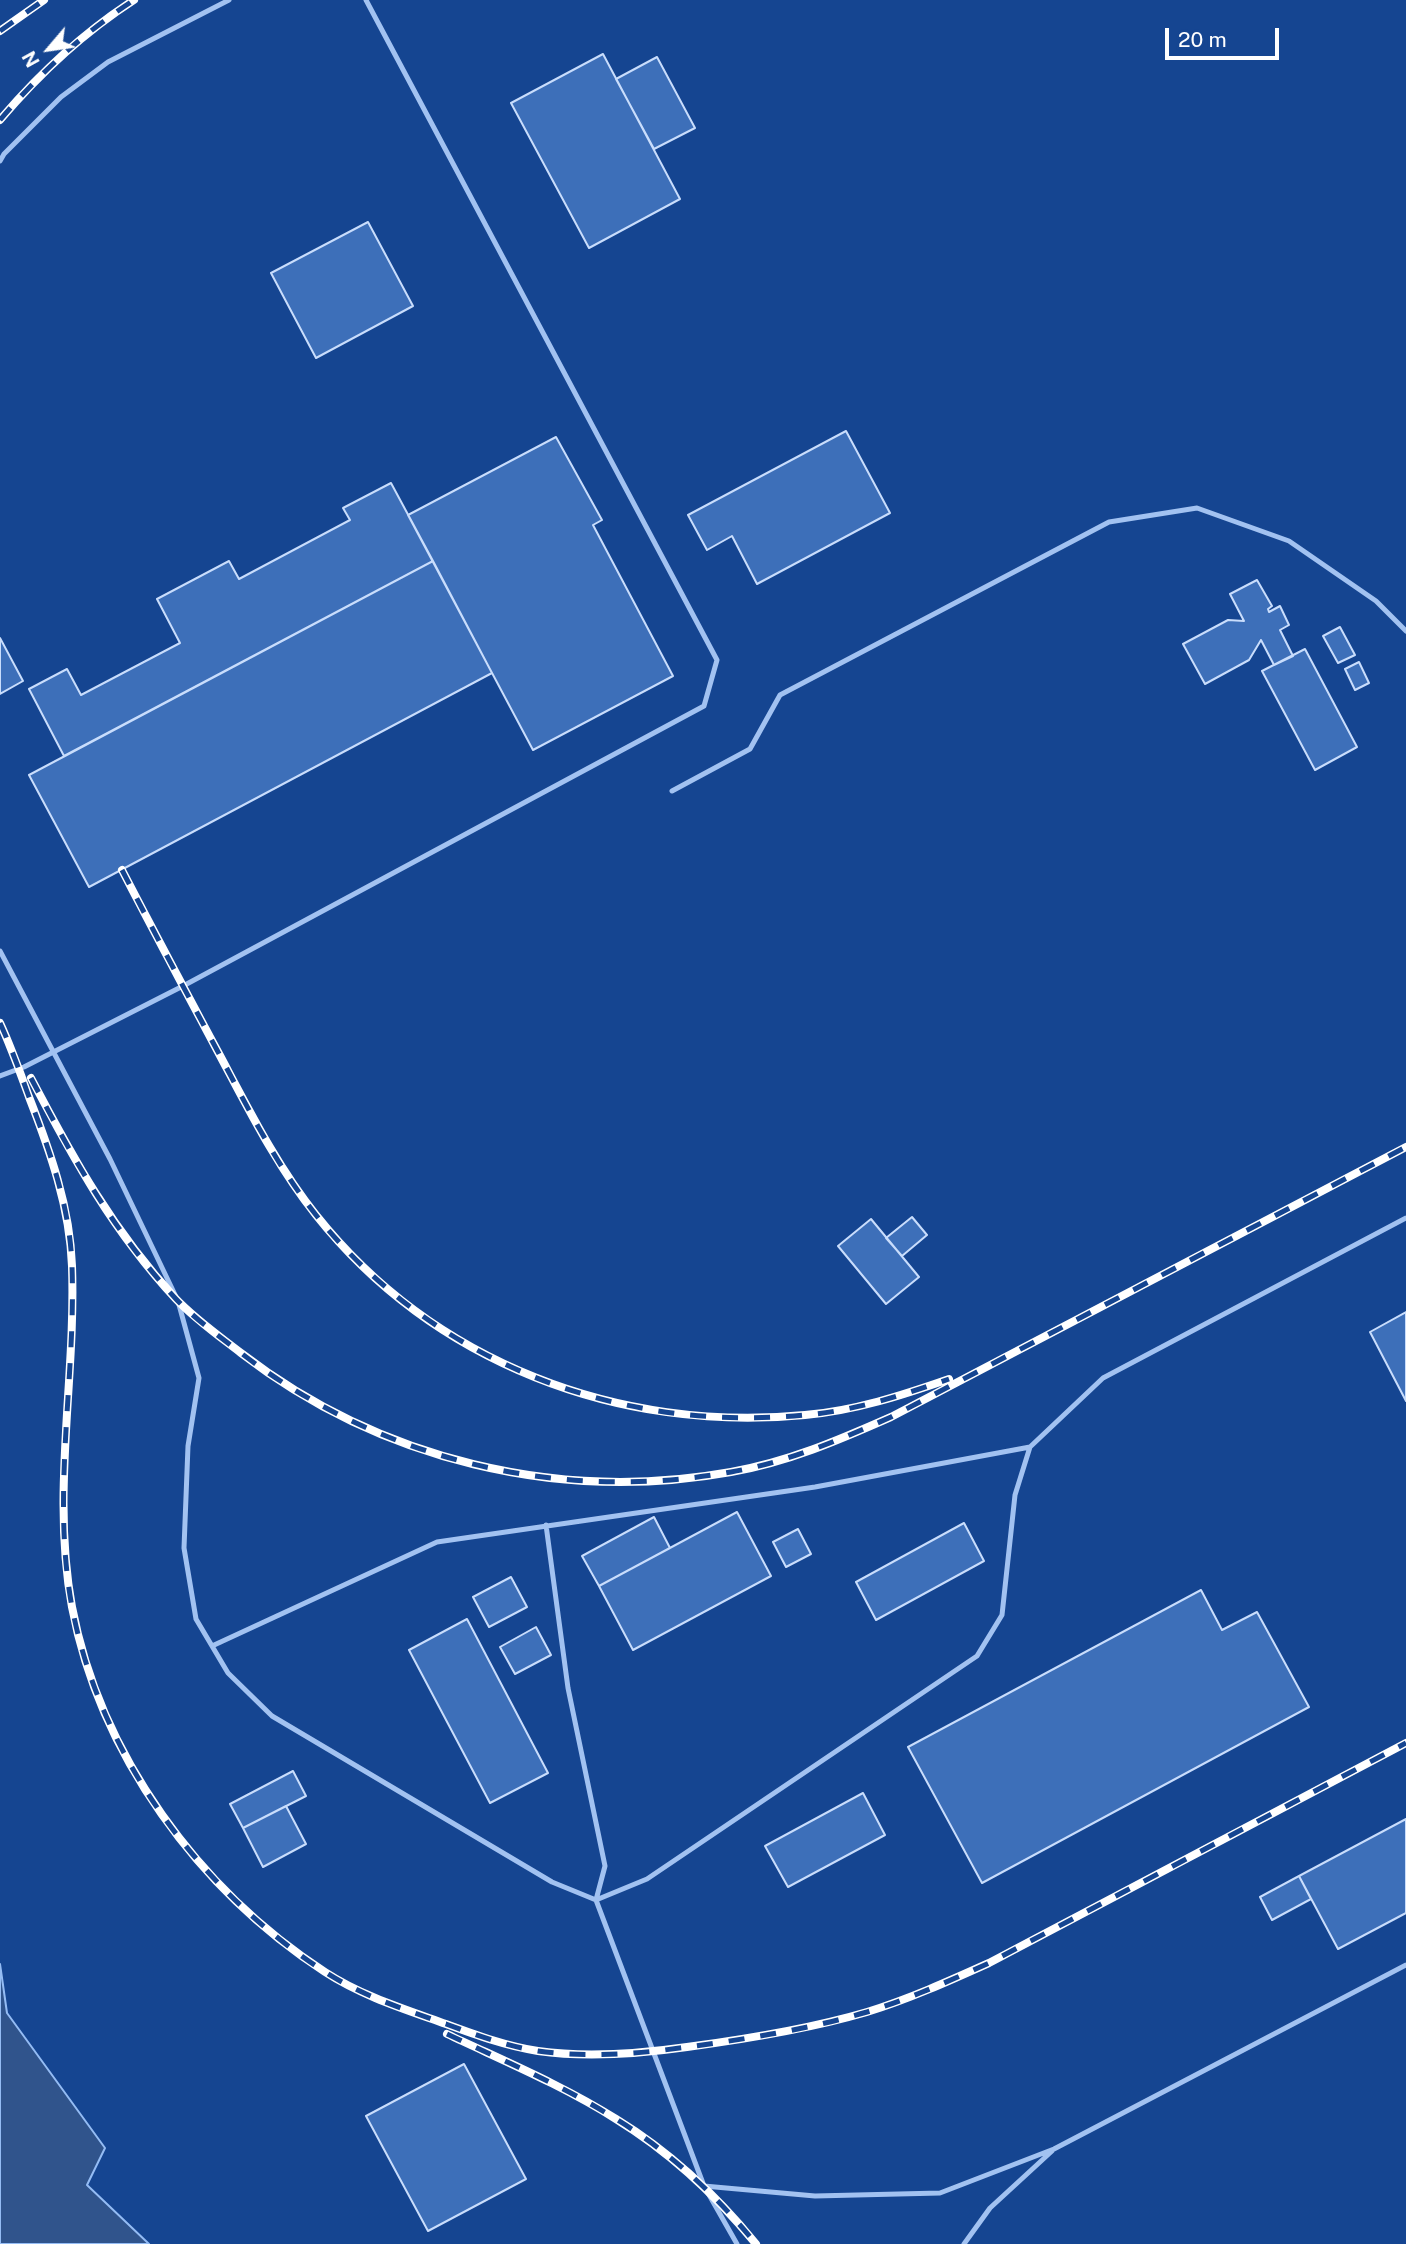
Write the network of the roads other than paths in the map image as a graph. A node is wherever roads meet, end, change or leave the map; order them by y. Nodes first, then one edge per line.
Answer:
1 (229, 0) edge
2 (366, 0) edge
3 (0, 161) edge
4 (1406, 631) edge
5 (672, 791) dead end
6 (0, 951) edge
7 (55, 1051) junction
8 (0, 1076) edge
9 (1406, 1218) edge
10 (1030, 1447) junction
11 (546, 1525) junction
12 (212, 1646) junction
13 (596, 1900) junction
14 (1406, 1965) edge
15 (1054, 2149) junction
16 (704, 2186) junction
17 (737, 2244) edge
18 (964, 2244) edge

1 - 3 lane
2 - 7 lane
4 - 5 lane
6 - 7 lane
7 - 8 lane
7 - 12 lane
9 - 10 lane
10 - 11 lane
10 - 13 lane
11 - 12 lane
11 - 13 lane
12 - 13 lane
13 - 16 lane
14 - 15 lane
15 - 16 lane
15 - 18 lane
16 - 17 lane

